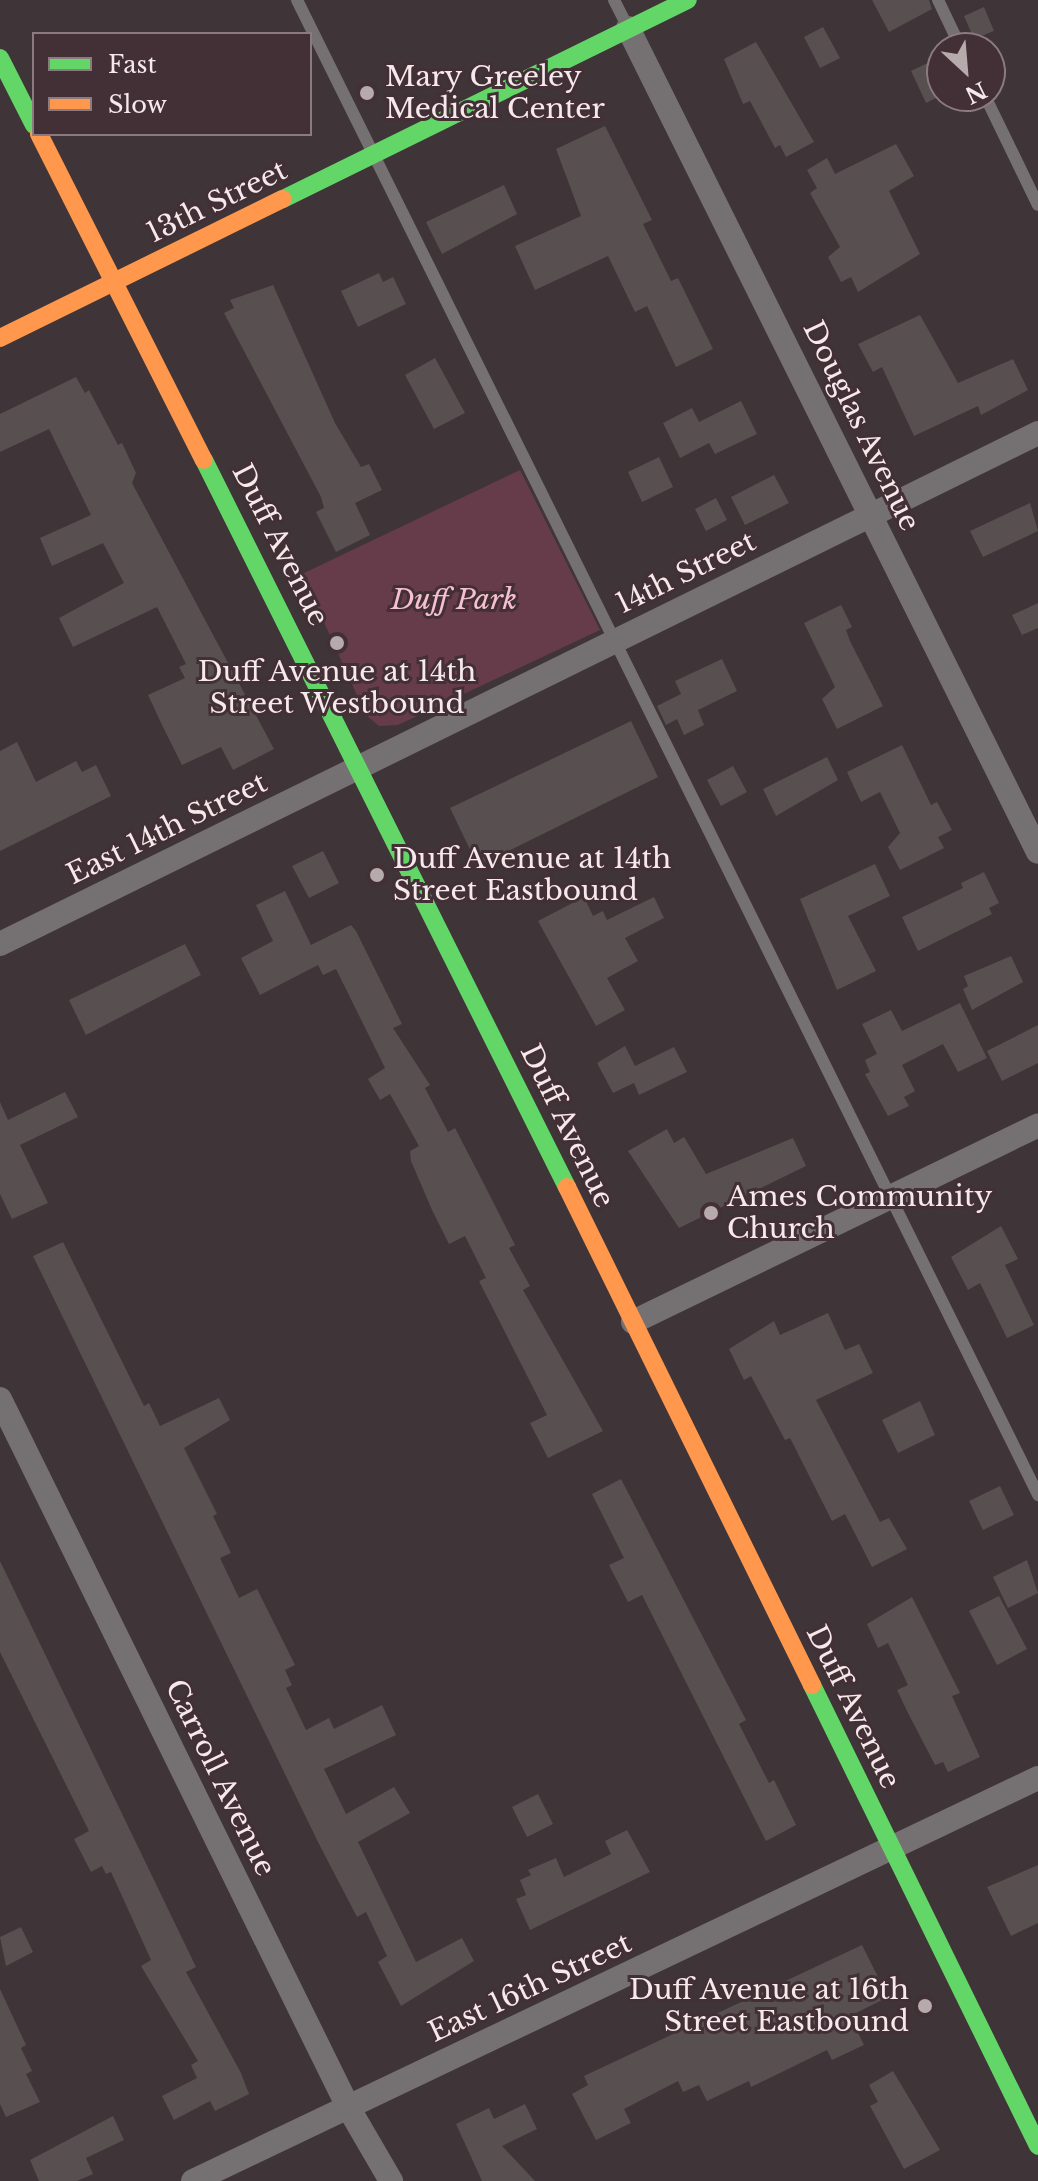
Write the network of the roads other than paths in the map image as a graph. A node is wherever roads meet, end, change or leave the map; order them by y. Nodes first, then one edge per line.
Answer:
1 (297, 0) edge
2 (614, 0) edge
3 (688, 0) edge
4 (938, 0) edge
5 (628, 28) junction
6 (953, 32) edge
7 (0, 58) edge
8 (993, 112) edge
9 (32, 121) edge
10 (40, 136) edge
11 (371, 156) junction
12 (1038, 205) edge
13 (115, 283) junction
14 (0, 338) edge
15 (1038, 433) edge
16 (871, 514) junction
17 (616, 641) junction
18 (360, 768) junction
19 (1038, 852) edge
20 (0, 944) edge
21 (1038, 1125) edge
22 (890, 1196) junction
23 (633, 1322) junction
24 (0, 1399) edge
25 (1038, 1495) edge
26 (1038, 1778) edge
27 (892, 1849) junction
28 (348, 2107) junction
29 (1038, 2146) edge
30 (193, 2181) edge
31 (391, 2181) edge

1 - 11 lane
2 - 5 lane
3 - 5 main road, 13th Street
4 - 6 lane
5 - 11 main road, 13th Street
5 - 16 street, Douglas Avenue
7 - 9 main road
8 - 12 lane
10 - 13 main road, Duff Avenue
11 - 13 main road, 13th Street
11 - 17 lane
13 - 14 main road, 13th Street
13 - 18 main road, Duff Avenue
15 - 16 street, 14th Street
16 - 17 street, 14th Street
16 - 19 street, Douglas Avenue
17 - 18 street, 14th Street
17 - 22 lane
18 - 20 street, East 14th Street
18 - 23 main road, Duff Avenue
21 - 22 street
22 - 23 street
22 - 25 lane
23 - 27 main road, Duff Avenue
24 - 28 street, Carroll Avenue
26 - 27 street, East 16th Street
27 - 28 street, East 16th Street
27 - 29 main road, Duff Avenue
28 - 30 street, East 16th Street
28 - 31 street, Carroll Avenue

